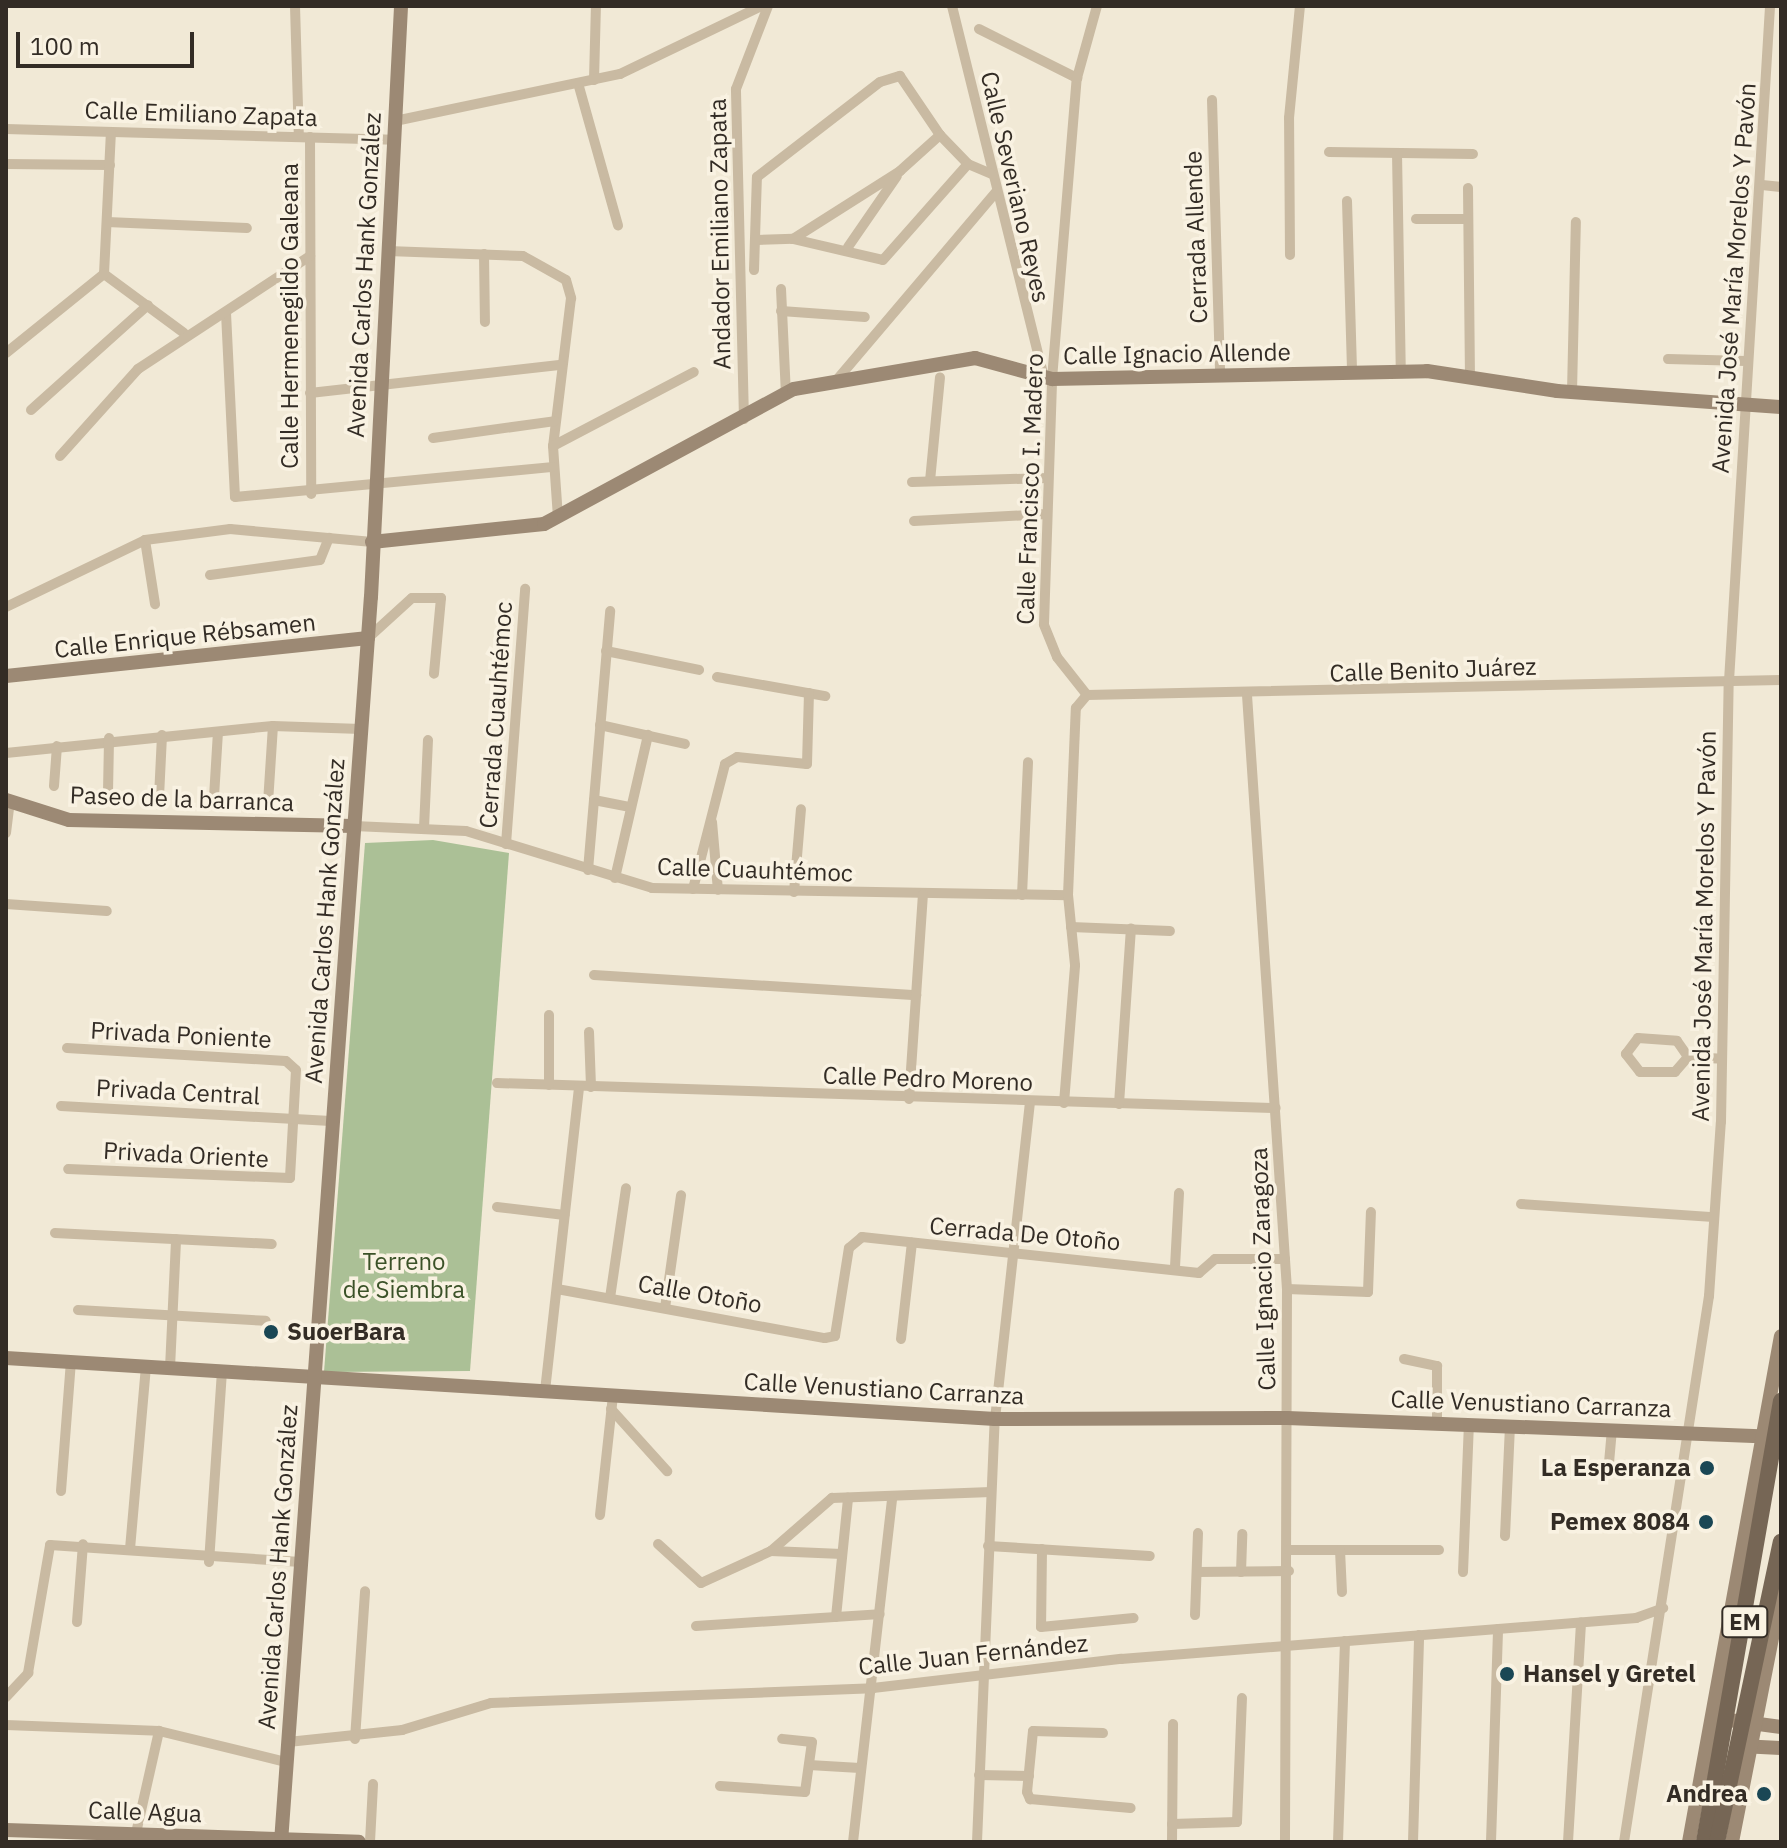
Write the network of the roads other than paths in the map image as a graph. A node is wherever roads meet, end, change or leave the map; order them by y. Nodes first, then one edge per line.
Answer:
1 (295, 6) edge
2 (401, 6) edge
3 (596, 6) edge
4 (761, 6) edge
5 (768, 6) edge
6 (952, 6) edge
7 (1097, 6) edge
8 (1300, 6) edge
9 (1770, 6) edge
10 (979, 29) dead end
11 (1077, 78) junction
12 (594, 80) junction
13 (578, 83) junction
14 (1212, 100) dead end
15 (395, 121) junction
16 (6, 129) edge
17 (111, 132) junction
18 (940, 135) junction
19 (305, 137) junction
20 (394, 140) junction
21 (1329, 152) dead end
22 (1397, 153) junction
23 (1473, 154) dead end
24 (6, 164) edge
25 (968, 164) junction
26 (110, 165) junction
27 (900, 171) junction
28 (991, 174) junction
29 (1762, 185) junction
30 (1781, 187) edge
31 (1468, 188) dead end
32 (996, 192) junction
33 (1347, 201) dead end
34 (1416, 219) dead end
35 (1468, 219) junction
36 (107, 222) junction
37 (1576, 222) dead end
38 (618, 225) dead end
39 (247, 228) dead end
40 (793, 239) junction
41 (756, 240) junction
42 (848, 247) junction
43 (388, 251) junction
44 (484, 254) junction
45 (1290, 255) dead end
46 (310, 256) junction
47 (754, 270) dead end
48 (104, 274) junction
49 (781, 289) dead end
50 (148, 305) junction
51 (781, 311) junction
52 (226, 313) junction
53 (865, 317) dead end
54 (485, 322) dead end
55 (184, 333) junction
56 (6, 353) edge
57 (1668, 359) dead end
58 (1746, 361) junction
59 (561, 365) junction
60 (694, 372) dead end
61 (1401, 372) junction
62 (1352, 373) junction
63 (1220, 374) junction
64 (1470, 376) junction
65 (940, 377) dead end
66 (1048, 378) junction
67 (835, 382) junction
68 (380, 387) junction
69 (1572, 392) junction
70 (310, 393) junction
71 (786, 394) junction
72 (1743, 403) junction
73 (1781, 407) edge
74 (31, 410) dead end
75 (744, 419) junction
76 (555, 421) junction
77 (433, 438) dead end
78 (553, 446) junction
79 (60, 456) dead end
80 (554, 467) junction
81 (1048, 478) junction
82 (930, 481) junction
83 (912, 482) dead end
84 (375, 489) junction
85 (311, 494) junction
86 (1047, 514) junction
87 (558, 517) junction
88 (914, 521) dead end
89 (329, 538) junction
90 (145, 540) junction
91 (372, 542) junction
92 (210, 575) dead end
93 (525, 589) dead end
94 (155, 604) dead end
95 (6, 607) edge
96 (610, 611) dead end
97 (368, 638) junction
98 (606, 651) junction
99 (699, 670) dead end
100 (434, 674) dead end
101 (6, 676) edge
102 (717, 677) dead end
103 (1781, 680) edge
104 (1729, 681) junction
105 (809, 693) junction
106 (1087, 695) junction
107 (1247, 695) junction
108 (825, 696) dead end
109 (600, 725) junction
110 (273, 726) junction
111 (361, 729) junction
112 (218, 732) junction
113 (162, 735) junction
114 (648, 735) junction
115 (109, 738) junction
116 (428, 740) dead end
117 (685, 744) dead end
118 (57, 746) junction
119 (6, 753) edge
120 (1028, 762) dead end
121 (54, 786) dead end
122 (108, 792) dead end
123 (159, 797) dead end
124 (214, 797) dead end
125 (594, 800) junction
126 (8, 801) edge
127 (268, 803) dead end
128 (630, 807) junction
129 (801, 809) dead end
130 (711, 820) junction
131 (354, 826) junction
132 (424, 828) junction
133 (6, 833) edge
134 (506, 844) junction
135 (588, 870) junction
136 (615, 878) junction
137 (693, 889) junction
138 (718, 890) junction
139 (794, 892) junction
140 (923, 894) junction
141 (1022, 895) junction
142 (1068, 895) junction
143 (6, 904) edge
144 (107, 911) dead end
145 (1071, 927) junction
146 (1131, 928) junction
147 (1170, 931) dead end
148 (594, 975) dead end
149 (916, 995) junction
150 (549, 1015) dead end
151 (589, 1032) dead end
152 (67, 1048) dead end
153 (1688, 1057) junction
154 (1722, 1059) junction
155 (293, 1063) joint
156 (497, 1083) dead end
157 (549, 1085) junction
158 (579, 1086) junction
159 (591, 1087) junction
160 (909, 1099) junction
161 (1030, 1102) junction
162 (1064, 1103) junction
163 (1119, 1104) junction
164 (61, 1106) dead end
165 (1276, 1108) junction
166 (292, 1118) junction
167 (331, 1121) junction
168 (68, 1169) dead end
169 (626, 1188) dead end
170 (1179, 1193) dead end
171 (681, 1195) dead end
172 (1521, 1204) dead end
173 (497, 1207) dead end
174 (1371, 1212) dead end
175 (565, 1215) junction
176 (1714, 1217) junction
177 (55, 1233) dead end
178 (176, 1239) junction
179 (912, 1243) junction
180 (272, 1244) dead end
181 (1013, 1254) junction
182 (1285, 1259) junction
183 (1175, 1267) junction
184 (557, 1289) junction
185 (1287, 1289) junction
186 (610, 1298) junction
187 (665, 1308) junction
188 (78, 1310) dead end
189 (173, 1315) junction
190 (266, 1321) dead end
191 (835, 1336) joint
192 (1781, 1336) edge
193 (901, 1339) dead end
194 (6, 1358) edge
195 (1404, 1359) dead end
196 (71, 1362) junction
197 (146, 1367) junction
198 (170, 1368) junction
199 (222, 1372) junction
200 (312, 1377) junction
201 (545, 1391) junction
202 (1781, 1401) edge
203 (612, 1402) junction
204 (1287, 1418) junction
205 (995, 1419) junction
206 (1437, 1423) junction
207 (1469, 1424) junction
208 (1510, 1425) junction
209 (1612, 1429) junction
210 (1689, 1431) junction
211 (1760, 1436) junction
212 (667, 1471) dead end
213 (1608, 1474) dead end
214 (61, 1491) dead end
215 (991, 1492) junction
216 (848, 1498) junction
217 (892, 1499) junction
218 (600, 1515) dead end
219 (1198, 1533) dead end
220 (1242, 1534) dead end
221 (1505, 1536) dead end
222 (1781, 1542) edge
223 (83, 1544) junction
224 (658, 1544) dead end
225 (988, 1546) junction
226 (130, 1549) junction
227 (1042, 1549) junction
228 (1289, 1550) junction
229 (1340, 1550) junction
230 (1439, 1550) dead end
231 (771, 1551) junction
232 (842, 1554) junction
233 (1150, 1556) dead end
234 (209, 1562) junction
235 (300, 1562) junction
236 (1289, 1571) junction
237 (1197, 1572) junction
238 (1241, 1572) junction
239 (1463, 1572) dead end
240 (365, 1591) dead end
241 (1342, 1592) dead end
242 (1781, 1593) edge
243 (1663, 1608) junction
244 (880, 1614) junction
245 (1195, 1615) dead end
246 (836, 1617) junction
247 (1134, 1618) dead end
248 (77, 1622) dead end
249 (1581, 1622) junction
250 (696, 1626) dead end
251 (1498, 1629) junction
252 (1419, 1635) junction
253 (1345, 1641) junction
254 (1290, 1646) junction
255 (981, 1677) junction
256 (873, 1688) junction
257 (6, 1697) edge
258 (1242, 1698) dead end
259 (1714, 1718) junction
260 (1173, 1724) dead end
261 (6, 1725) edge
262 (1755, 1725) junction
263 (1781, 1727) edge
264 (159, 1731) junction
265 (1103, 1733) dead end
266 (355, 1739) junction
267 (782, 1739) dead end
268 (288, 1742) junction
269 (1709, 1743) junction
270 (1751, 1747) junction
271 (1781, 1748) edge
272 (286, 1762) junction
273 (809, 1765) junction
274 (860, 1768) junction
275 (979, 1775) junction
276 (1029, 1776) junction
277 (373, 1784) dead end
278 (720, 1786) dead end
279 (1131, 1808) dead end
280 (1172, 1824) junction
281 (6, 1830) edge
282 (135, 1837) edge
283 (282, 1840) edge
284 (359, 1842) edge
285 (370, 1842) edge
286 (853, 1842) edge
287 (977, 1842) edge
288 (1172, 1842) edge
289 (1285, 1842) edge
290 (1338, 1842) edge
291 (1413, 1842) edge
292 (1491, 1842) edge
293 (1568, 1842) edge
294 (1624, 1842) edge
295 (1689, 1842) edge
296 (1704, 1842) edge
297 (1717, 1842) edge
298 (1732, 1842) edge

1 - 19 street, Calle Hermenegildo Galeana
2 - 15 main road, Avenida Carlos Hank González
3 - 12 street
4 - 12 street
5 - 75 street, Andador Emiliano Zapata
6 - 28 street, Calle Severiano Reyes
7 - 11 street, Calle Francisco I. Madero
8 - 45 street
9 - 29 street, Avenida José María Morelos Y Pavón
10 - 11 street
11 - 66 street, Calle Francisco I. Madero
12 - 13 street
13 - 15 street
13 - 38 street
14 - 63 street, Cerrada Allende
15 - 20 main road, Avenida Carlos Hank González
16 - 17 street, Calle Emiliano Zapata
17 - 19 street, Calle Emiliano Zapata
17 - 26 street
18 - 25 street
18 - 27 street
18 - 41 street
19 - 20 street, Calle Emiliano Zapata
19 - 46 street, Calle Hermenegildo Galeana
20 - 43 main road, Avenida Carlos Hank González
21 - 22 street
22 - 23 street
22 - 61 street
24 - 26 street
25 - 28 street
25 - 42 street
26 - 36 street
27 - 40 street
27 - 42 street
28 - 32 street, Calle Severiano Reyes
29 - 30 street
29 - 58 street, Avenida José María Morelos Y Pavón
31 - 35 street
32 - 66 street, Calle Severiano Reyes
32 - 67 street
33 - 62 street
34 - 35 street
35 - 64 street
36 - 39 street
36 - 48 street
37 - 69 street
40 - 41 street
40 - 42 street
41 - 47 street
43 - 44 street
43 - 68 main road, Avenida Carlos Hank González
44 - 54 street
44 - 59 street
46 - 52 street
46 - 70 street, Calle Hermenegildo Galeana
48 - 50 street
48 - 56 street
49 - 51 street
50 - 55 street
50 - 74 street
51 - 53 street
51 - 71 street
52 - 55 street
52 - 85 street
55 - 79 street
57 - 58 street
58 - 72 street, Avenida José María Morelos Y Pavón
59 - 68 street
59 - 76 street
60 - 78 street
61 - 62 main road, Calle Ignacio Allende
61 - 64 main road, Calle Ignacio Allende
62 - 63 main road, Calle Ignacio Allende
63 - 66 main road, Calle Ignacio Allende
64 - 69 main road, Calle Ignacio Allende
65 - 82 street
66 - 67 main road, Calle Ignacio Allende
66 - 81 street, Calle Francisco I. Madero
67 - 71 main road, Calle Ignacio Allende
68 - 70 street
68 - 84 main road, Avenida Carlos Hank González
69 - 72 main road, Calle Ignacio Allende
70 - 85 street, Calle Hermenegildo Galeana
71 - 75 main road, Calle Ignacio Allende
72 - 73 main road, Calle Ignacio Allende
72 - 104 street, Avenida José María Morelos Y Pavón
75 - 87 main road, Calle Ignacio Allende
76 - 77 street
76 - 78 street
78 - 80 street
80 - 84 street
80 - 87 street
81 - 82 street
81 - 86 street, Calle Francisco I. Madero
82 - 83 street
84 - 85 street
84 - 91 main road, Avenida Carlos Hank González
86 - 88 street
86 - 106 street, Calle Francisco I. Madero
87 - 91 main road, Calle Ignacio Allende
89 - 90 street
89 - 91 street
89 - 92 street
90 - 94 street
90 - 95 street
91 - 97 main road, Avenida Carlos Hank González
93 - 134 street, Cerrada Cuauhtémoc
96 - 98 street
97 - 100 street
97 - 101 main road, Calle Enrique Rébsamen
97 - 111 main road, Avenida Carlos Hank González
98 - 99 street
98 - 109 street
102 - 105 street
103 - 104 street, Calle Benito Juárez
104 - 107 street, Calle Benito Juárez
104 - 154 street, Avenida José María Morelos Y Pavón
105 - 108 street
105 - 130 street
106 - 107 street, Calle Benito Juárez
106 - 142 street
107 - 165 street, Calle Ignacio Zaragoza
109 - 114 street
109 - 125 street
110 - 111 street
110 - 112 street
110 - 127 street
111 - 131 main road, Avenida Carlos Hank González
112 - 113 street
112 - 124 street
113 - 115 street
113 - 123 street
114 - 117 street
114 - 128 street
115 - 118 street
115 - 122 street
116 - 132 street
118 - 119 street
118 - 121 street
120 - 141 street
125 - 128 street
125 - 135 street
126 - 131 main road, Paseo de la barranca
126 - 133 street
128 - 136 street
129 - 139 street
130 - 137 street
130 - 138 street
131 - 132 street, Calle Cuauhtémoc
131 - 167 main road, Avenida Carlos Hank González
132 - 134 street, Calle Cuauhtémoc
134 - 135 street, Calle Cuauhtémoc
135 - 136 street, Calle Cuauhtémoc
136 - 137 street, Calle Cuauhtémoc
137 - 138 street, Calle Cuauhtémoc
138 - 139 street, Calle Cuauhtémoc
139 - 140 street, Calle Cuauhtémoc
140 - 141 street, Calle Cuauhtémoc
140 - 149 street
141 - 142 street, Calle Cuauhtémoc
142 - 145 street
143 - 144 street
145 - 146 street
145 - 162 street
146 - 147 street
146 - 163 street
148 - 149 street
149 - 160 street
150 - 157 street
151 - 159 street
152 - 155 street, Privada Poniente
153 - 153 street
153 - 154 street
154 - 176 street, Avenida José María Morelos Y Pavón
155 - 166 street, Privada Central
156 - 157 street, Calle Pedro Moreno
157 - 158 street, Calle Pedro Moreno
158 - 159 street, Calle Pedro Moreno
158 - 175 street
159 - 160 street, Calle Pedro Moreno
160 - 161 street, Calle Pedro Moreno
161 - 162 street, Calle Pedro Moreno
161 - 181 street
162 - 163 street, Calle Pedro Moreno
163 - 165 street, Calle Pedro Moreno
164 - 166 street, Privada Central
165 - 182 street, Calle Ignacio Zaragoza
166 - 167 street, Privada Central
166 - 168 street, Privada Oriente
167 - 200 main road, Avenida Carlos Hank González
169 - 186 street
170 - 183 street
171 - 187 street
172 - 176 street
173 - 175 street
174 - 185 street
175 - 184 street
176 - 210 street, Avenida José María Morelos Y Pavón
177 - 178 street
178 - 180 street
178 - 189 street
179 - 181 street, Cerrada De Otoño
179 - 191 street, Cerrada De Otoño
179 - 193 street
181 - 183 street, Cerrada De Otoño
181 - 205 street
182 - 183 street, Cerrada De Otoño
182 - 185 street, Calle Ignacio Zaragoza
184 - 186 street, Calle Otoño
184 - 201 street
185 - 204 street, Calle Ignacio Zaragoza
186 - 187 street, Calle Otoño
187 - 191 street, Calle Otoño
188 - 189 street
189 - 190 street
189 - 198 street
192 - 211 main road
194 - 196 main road, Calle Venustiano Carranza
195 - 206 street
196 - 197 main road, Calle Venustiano Carranza
196 - 214 street
197 - 198 main road, Calle Venustiano Carranza
197 - 226 street
198 - 199 main road, Calle Venustiano Carranza
199 - 200 main road, Calle Venustiano Carranza
199 - 234 street
200 - 201 main road, Calle Venustiano Carranza
200 - 235 main road, Avenida Carlos Hank González
201 - 203 main road, Calle Venustiano Carranza
202 - 296 main road, EM, bridge
203 - 205 main road, Calle Venustiano Carranza
203 - 212 street
203 - 218 street
204 - 205 main road, Calle Venustiano Carranza
204 - 206 main road, Calle Venustiano Carranza
204 - 228 street, Calle Ignacio Zaragoza
205 - 215 street
206 - 207 main road, Calle Venustiano Carranza
207 - 208 main road, Calle Venustiano Carranza
207 - 239 street
208 - 209 main road, Calle Venustiano Carranza
208 - 221 street
209 - 210 main road, Calle Venustiano Carranza
209 - 213 street
210 - 211 main road, Calle Venustiano Carranza
210 - 243 street, Avenida José María Morelos Y Pavón
211 - 259 main road
215 - 217 street
215 - 225 street
216 - 217 street
216 - 231 street
216 - 232 street
217 - 244 street
219 - 237 street
220 - 238 street
222 - 297 main road, EM, bridge
223 - 226 street
223 - 248 street
223 - 257 street
224 - 231 street
225 - 227 street
225 - 255 street
226 - 234 street
227 - 233 street
227 - 247 street
228 - 229 street
228 - 236 street, Calle Ignacio Zaragoza
229 - 230 street
229 - 241 street
231 - 232 street
232 - 246 street
234 - 235 street
235 - 268 main road, Avenida Carlos Hank González
236 - 238 street
236 - 254 street, Calle Ignacio Zaragoza
237 - 238 street
237 - 245 street
240 - 266 street
242 - 262 main road
243 - 249 street, Calle Juan Fernández
243 - 294 street, Avenida José María Morelos Y Pavón
244 - 246 street
244 - 256 street
246 - 250 street
249 - 251 street, Calle Juan Fernández
249 - 293 street
251 - 252 street, Calle Juan Fernández
251 - 292 street
252 - 253 street, Calle Juan Fernández
252 - 291 street
253 - 254 street, Calle Juan Fernández
253 - 290 street
254 - 255 street, Calle Juan Fernández
254 - 289 street, Calle Ignacio Zaragoza
255 - 256 street, Calle Juan Fernández
255 - 275 street
256 - 266 street, Calle Juan Fernández
256 - 274 street
258 - 280 street
259 - 262 main road
259 - 269 main road
260 - 280 street
261 - 264 street
262 - 263 main road
262 - 270 main road
264 - 272 street
264 - 282 street
265 - 276 street
266 - 268 street, Calle Juan Fernández
267 - 273 street
268 - 272 main road, Avenida Carlos Hank González
269 - 270 main road
269 - 295 main road
270 - 271 main road
270 - 298 main road
272 - 283 main road, Avenida Carlos Hank González
273 - 274 street
273 - 278 street
274 - 286 street
275 - 276 street
275 - 287 street
276 - 279 street
277 - 285 street
280 - 288 street
281 - 282 main road, Calle Agua
282 - 283 main road, Calle Agua
283 - 284 main road, Calle Agua

